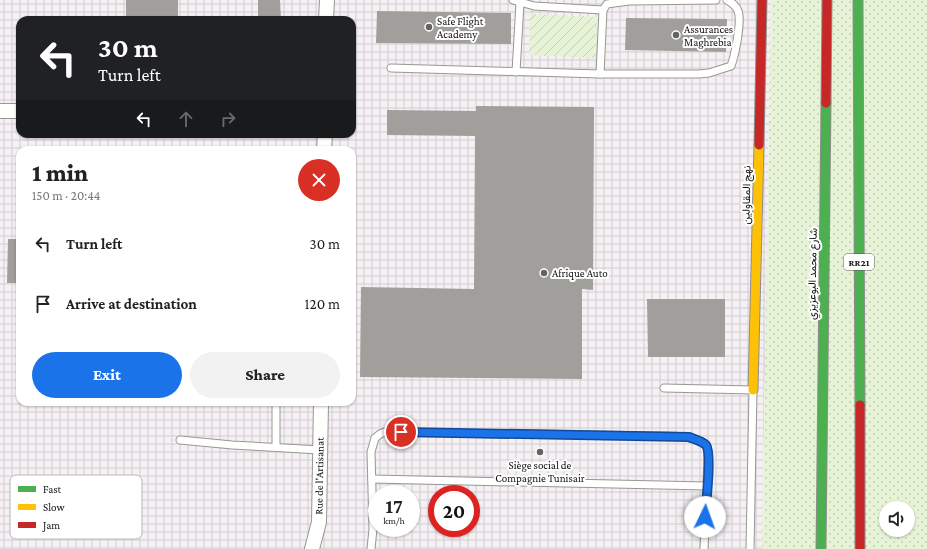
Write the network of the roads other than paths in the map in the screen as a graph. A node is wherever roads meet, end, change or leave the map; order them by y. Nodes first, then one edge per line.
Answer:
1 (326, 0) edge
2 (513, 0) edge
3 (716, 0) edge
4 (727, 0) edge
5 (762, 0) edge
6 (827, 0) edge
7 (858, 0) edge
8 (520, 3) junction
9 (603, 10) junction
10 (326, 16) edge
11 (391, 68) dead end
12 (516, 72) junction
13 (600, 74) junction
14 (0, 111) edge
15 (16, 112) edge
16 (664, 388) dead end
17 (753, 390) junction
18 (276, 406) edge
19 (321, 406) edge
20 (180, 440) dead end
21 (276, 447) junction
22 (320, 450) junction
23 (372, 480) junction
24 (707, 486) junction
25 (822, 496) junction
26 (312, 549) edge
27 (371, 549) edge
28 (704, 549) edge
29 (750, 549) edge
30 (815, 549) edge
31 (821, 549) edge
32 (861, 549) edge

1 - 10 street
2 - 8 lane
3 - 9 lane
4 - 13 lane
5 - 17 main road, نهج المقاولين
6 - 25 main road, شارع محمد البوعزيزي
7 - 32 main road, RR21
8 - 9 lane
8 - 12 lane
9 - 13 lane
11 - 12 lane
12 - 13 lane
14 - 15 street
16 - 17 lane
17 - 29 lane
18 - 21 lane
19 - 22 street, Rue de l'Artisanat
20 - 21 lane
21 - 22 lane
22 - 26 street, Rue de l'Artisanat
23 - 24 lane
23 - 24 lane
23 - 27 lane
24 - 28 lane
25 - 30 main road
25 - 31 main road, شارع محمد البوعزيزي

